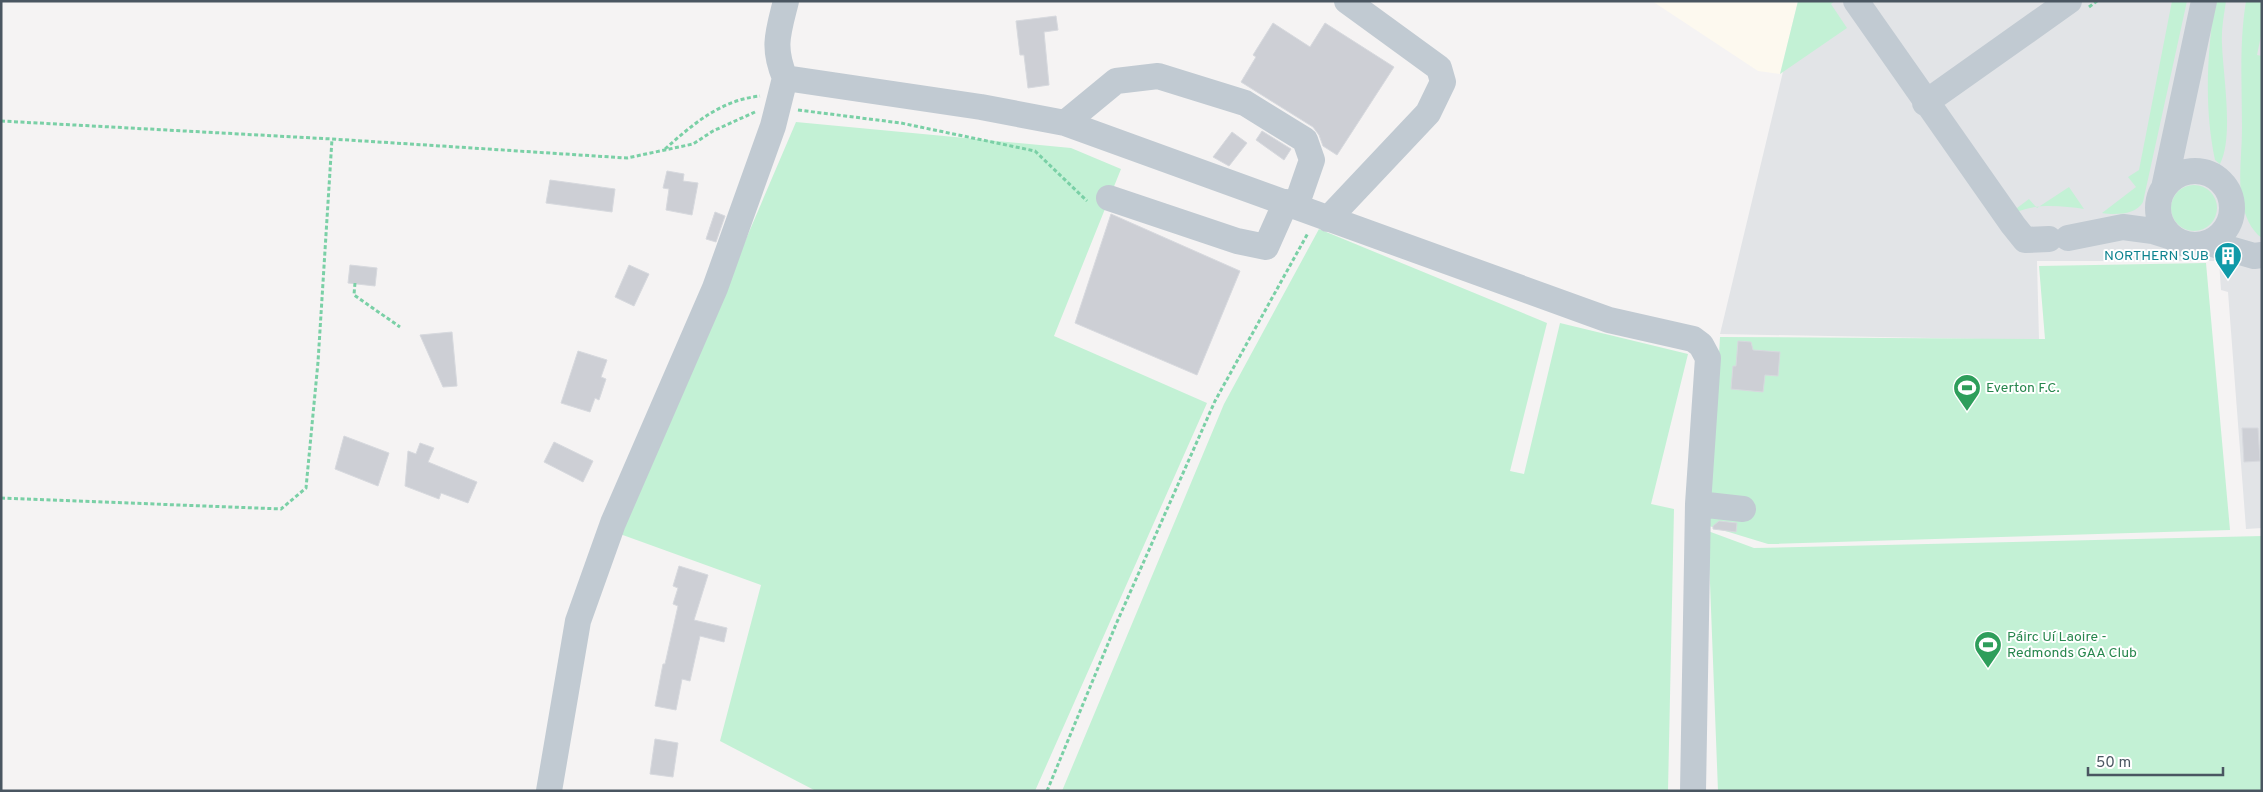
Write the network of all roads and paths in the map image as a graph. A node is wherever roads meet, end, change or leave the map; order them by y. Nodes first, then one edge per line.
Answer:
1 (786, 1) edge
2 (1347, 1) edge
3 (1856, 1) edge
4 (2069, 1) edge
5 (2204, 1) edge
6 (2186, 88) junction
7 (781, 98) junction
8 (1925, 102) junction
9 (1, 121) edge
10 (1065, 123) junction
11 (332, 138) junction
12 (664, 149) junction
13 (2207, 173) junction
14 (2164, 188) junction
15 (1099, 200) joint
16 (1307, 211) junction
17 (2233, 211) junction
18 (2172, 237) junction
19 (2209, 243) junction
20 (2262, 254) edge
21 (355, 284) dead end
22 (400, 327) dead end
23 (1, 498) edge
24 (1698, 504) junction
25 (1743, 509) dead end
26 (549, 791) edge
27 (1047, 791) edge
28 (1692, 791) edge

1 - 7 street
2 - 16 street
3 - 8 street
4 - 8 street
5 - 6 street
6 - 13 street
6 - 14 street
7 - 10 street
7 - 12 path
7 - 12 path
7 - 15 path
7 - 26 street
8 - 18 street
9 - 11 path
10 - 16 street
10 - 16 street
11 - 12 path
11 - 23 path
13 - 14 street
13 - 17 street
14 - 18 street
15 - 16 street
16 - 24 street
16 - 27 path
17 - 19 street
17 - 20 street
18 - 19 street
19 - 20 street
21 - 22 path
24 - 25 street
24 - 28 street

